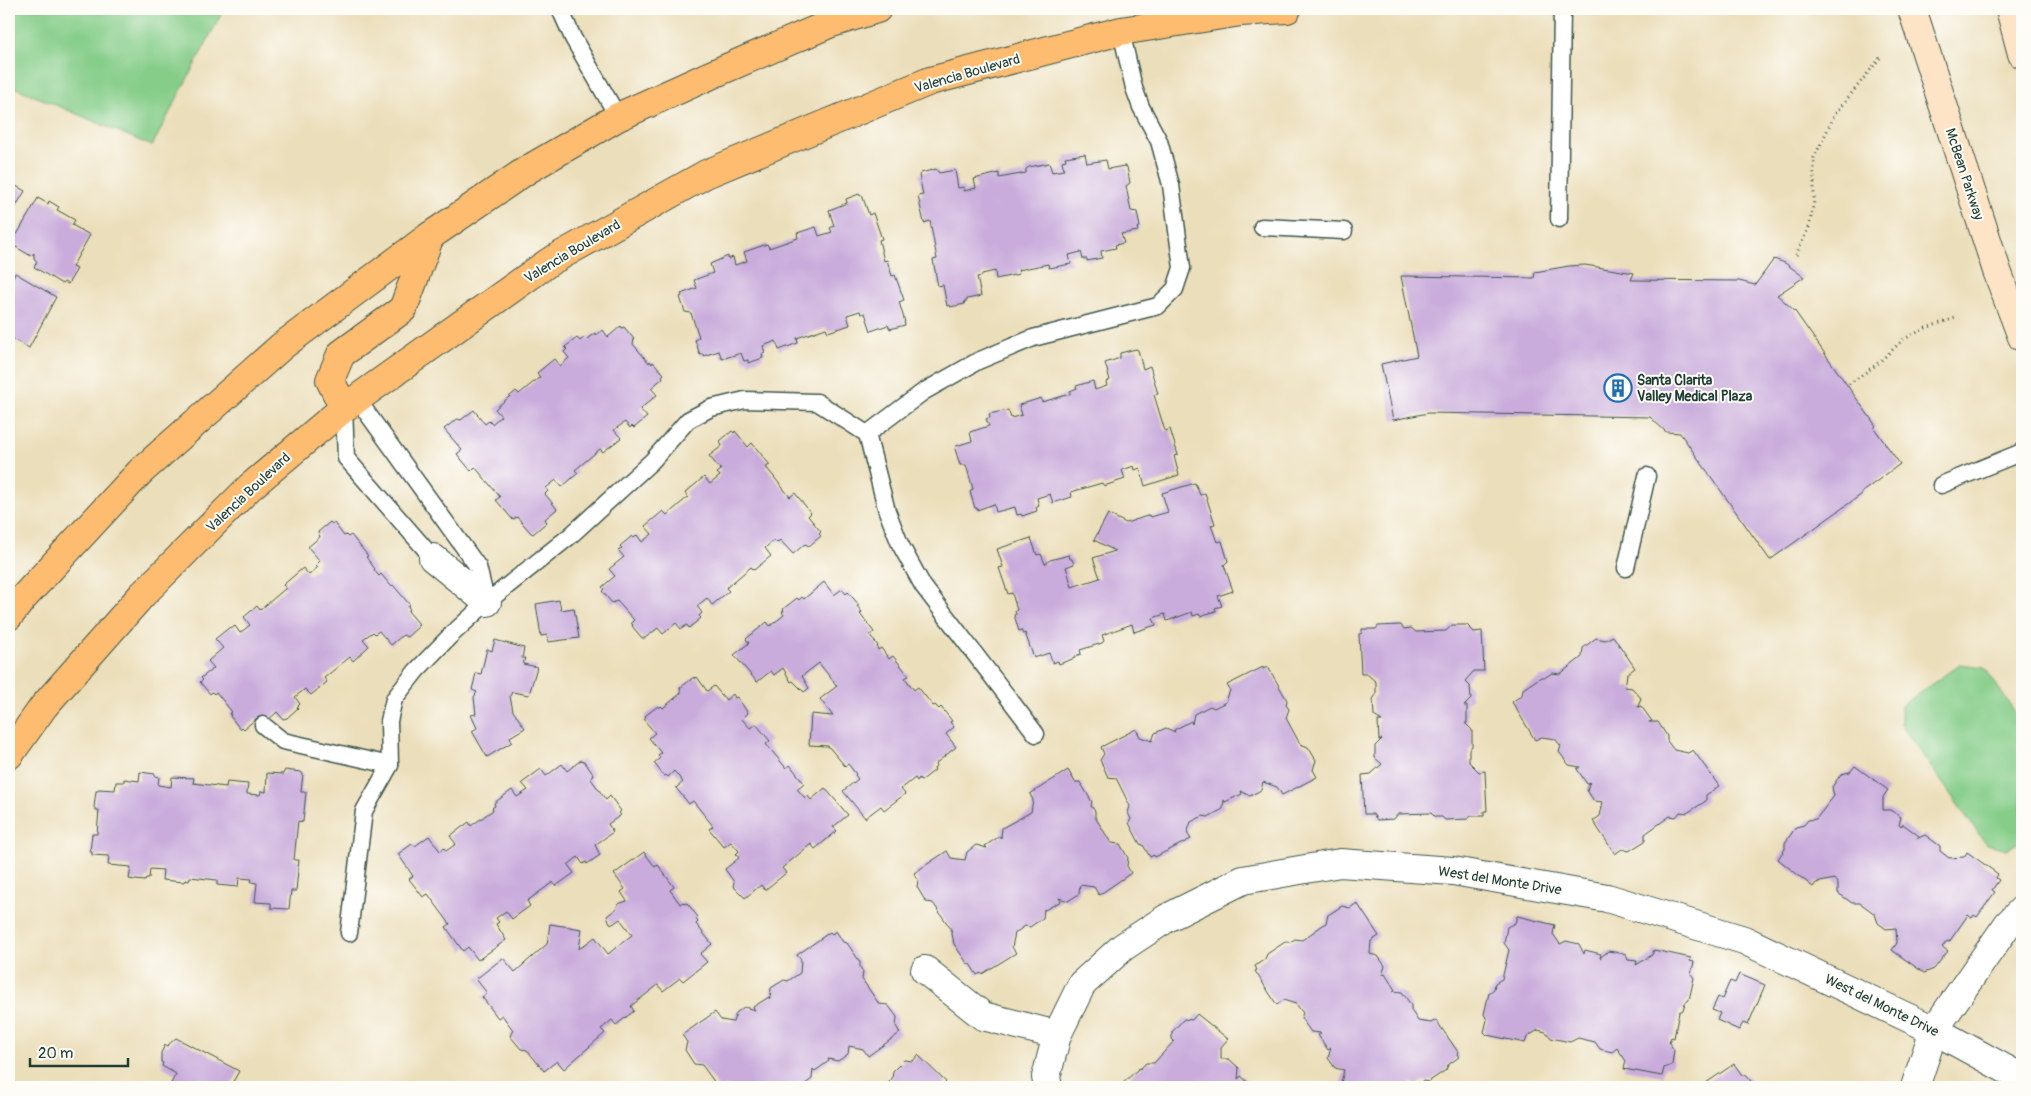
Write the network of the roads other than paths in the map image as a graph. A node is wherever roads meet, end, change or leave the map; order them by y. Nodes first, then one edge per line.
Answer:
1 (560, 9) edge
2 (876, 9) edge
3 (1286, 9) edge
4 (1562, 9) edge
5 (1912, 9) edge
6 (2010, 9) edge
7 (1121, 32) junction
8 (2022, 54) edge
9 (618, 117) junction
10 (1559, 219) dead end
11 (1262, 227) dead end
12 (1344, 231) dead end
13 (430, 236) junction
14 (2022, 337) edge
15 (350, 404) junction
16 (867, 434) junction
17 (2022, 452) edge
18 (1647, 476) dead end
19 (1941, 485) dead end
20 (433, 558) joint
21 (1626, 568) dead end
22 (487, 602) junction
23 (9, 616) edge
24 (262, 725) dead end
25 (1036, 734) dead end
26 (9, 755) edge
27 (390, 765) junction
28 (2022, 910) edge
29 (349, 932) dead end
30 (925, 970) dead end
31 (1934, 1030) junction
32 (1057, 1035) junction
33 (2022, 1078) edge
34 (1048, 1087) edge
35 (1915, 1087) edge

1 - 9 lane
2 - 9 main road
3 - 7 main road, Valencia Boulevard
4 - 10 lane
5 - 14 main road, McBean Parkway
6 - 8 main road
7 - 15 main road, Valencia Boulevard
7 - 16 lane
9 - 13 main road
11 - 12 lane
13 - 15 main road
13 - 23 main road
15 - 20 lane
15 - 22 lane
15 - 26 main road, Valencia Boulevard
16 - 22 lane
16 - 25 lane
17 - 19 lane
18 - 21 lane
20 - 22 street
22 - 27 lane
24 - 27 lane
27 - 29 lane
28 - 31 street
30 - 32 street
31 - 32 street, West del Monte Drive
31 - 33 street, West del Monte Drive
31 - 35 street
32 - 34 street, West del Monte Drive

